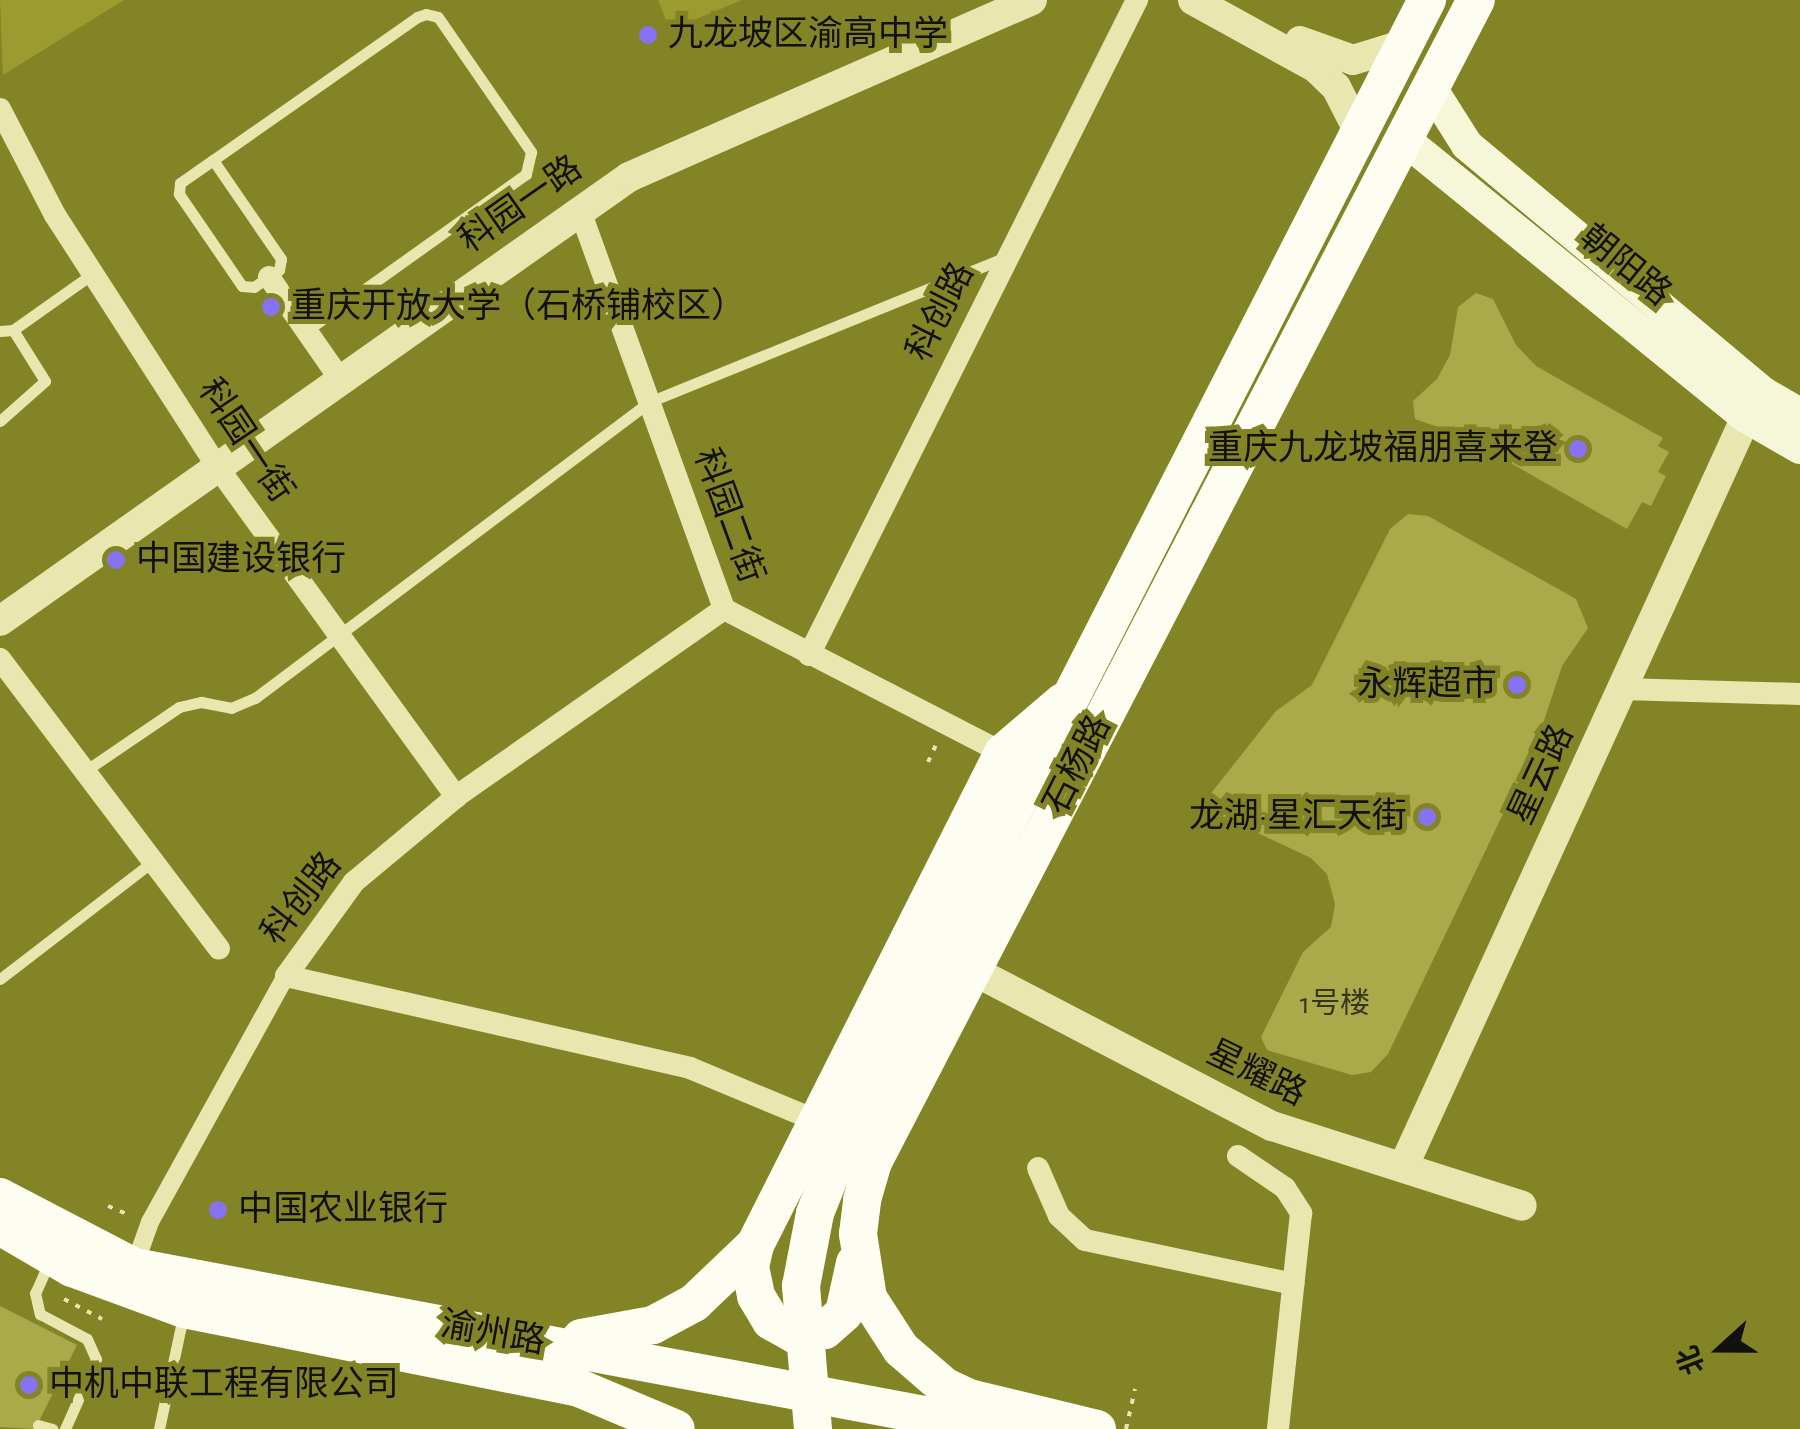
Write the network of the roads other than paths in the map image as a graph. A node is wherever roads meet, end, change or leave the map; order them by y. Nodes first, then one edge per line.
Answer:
1 (1032, 0) edge
2 (1136, 0) edge
3 (1193, 0) edge
4 (1226, 0) edge
5 (1427, 0) edge
6 (1476, 0) edge
7 (1405, 44) junction
8 (1431, 88) junction
9 (0, 109) edge
10 (1359, 132) junction
11 (1405, 140) junction
12 (213, 160) junction
13 (1533, 198) junction
14 (579, 208) junction
15 (1510, 224) junction
16 (1009, 256) junction
17 (92, 274) junction
18 (269, 277) junction
19 (7, 330) edge
20 (306, 330) junction
21 (340, 379) junction
22 (649, 402) junction
23 (1800, 414) edge
24 (1746, 416) junction
25 (0, 421) edge
26 (1800, 448) edge
27 (216, 465) junction
28 (724, 608) junction
29 (0, 621) edge
30 (339, 635) junction
31 (808, 655) junction
32 (0, 659) edge
33 (1622, 689) junction
34 (1077, 690) junction
35 (1800, 694) edge
36 (1003, 753) junction
37 (85, 771) junction
38 (456, 797) junction
39 (152, 861) junction
40 (219, 950) dead end
41 (972, 970) junction
42 (286, 976) junction
43 (0, 979) edge
44 (820, 1122) junction
45 (1238, 1156) dead end
46 (1405, 1164) junction
47 (1038, 1168) dead end
48 (0, 1197) edge
49 (1522, 1206) dead end
50 (0, 1226) edge
51 (858, 1234) junction
52 (755, 1245) junction
53 (51, 1256) junction
54 (134, 1267) junction
55 (1293, 1284) junction
56 (184, 1309) junction
57 (518, 1338) junction
58 (38, 1424) dead end
59 (52, 1429) edge
60 (65, 1429) edge
61 (159, 1429) edge
62 (676, 1429) edge
63 (813, 1429) edge
64 (1000, 1429) edge
65 (1097, 1429) edge
66 (1278, 1429) edge

1 - 14 street, 科园一路
2 - 16 street, 科创路
3 - 10 street
4 - 7 street
5 - 7 main road, 石杨路
6 - 8 main road, 石杨路
7 - 10 main road, 石杨路
8 - 11 main road, 石杨路
8 - 13 main road, 朝阳路
9 - 17 street, 科园一街
10 - 34 main road, 石杨路
11 - 15 main road, 朝阳路
11 - 41 main road, 石杨路
12 - 18 lane
12 - 18 lane
12 - 20 lane
13 - 15 main road
13 - 23 main road, 朝阳路
14 - 21 street, 科园一路
14 - 22 street, 科园二街
15 - 24 main road, 朝阳路
16 - 22 lane
16 - 31 street, 科创路
17 - 19 lane
17 - 27 street, 科园一街
18 - 20 street
19 - 25 lane
20 - 21 street
21 - 27 street, 科园一路
22 - 28 street, 科园二街
22 - 30 lane
24 - 26 main road, 朝阳路
24 - 33 street, 星云路
27 - 29 street, 科园一路
27 - 30 street, 科园一街
28 - 31 street, 科园二街
28 - 38 street, 科创路
30 - 37 lane
30 - 38 street, 科园一街
31 - 36 street, 科园二街
32 - 37 street
33 - 35 street
33 - 46 street, 星云路
34 - 36 main road
34 - 63 main road, 石杨路
36 - 44 main road
37 - 39 street
38 - 42 street, 科创路
39 - 40 street
39 - 43 lane
41 - 46 street, 星耀路
41 - 51 main road, 石杨路
42 - 44 street, 科创路
42 - 54 street
44 - 52 main road
45 - 55 street
46 - 49 street, 星耀路
47 - 55 street
48 - 54 main road, 渝州路
50 - 53 main road, 渝州路
51 - 52 main road
51 - 65 main road, 石杨路
52 - 57 main road
53 - 56 main road, 渝州路
53 - 60 lane
54 - 57 main road, 渝州路
55 - 66 street
56 - 61 lane
56 - 62 main road, 渝州路
57 - 64 main road, 渝州路
58 - 59 lane

